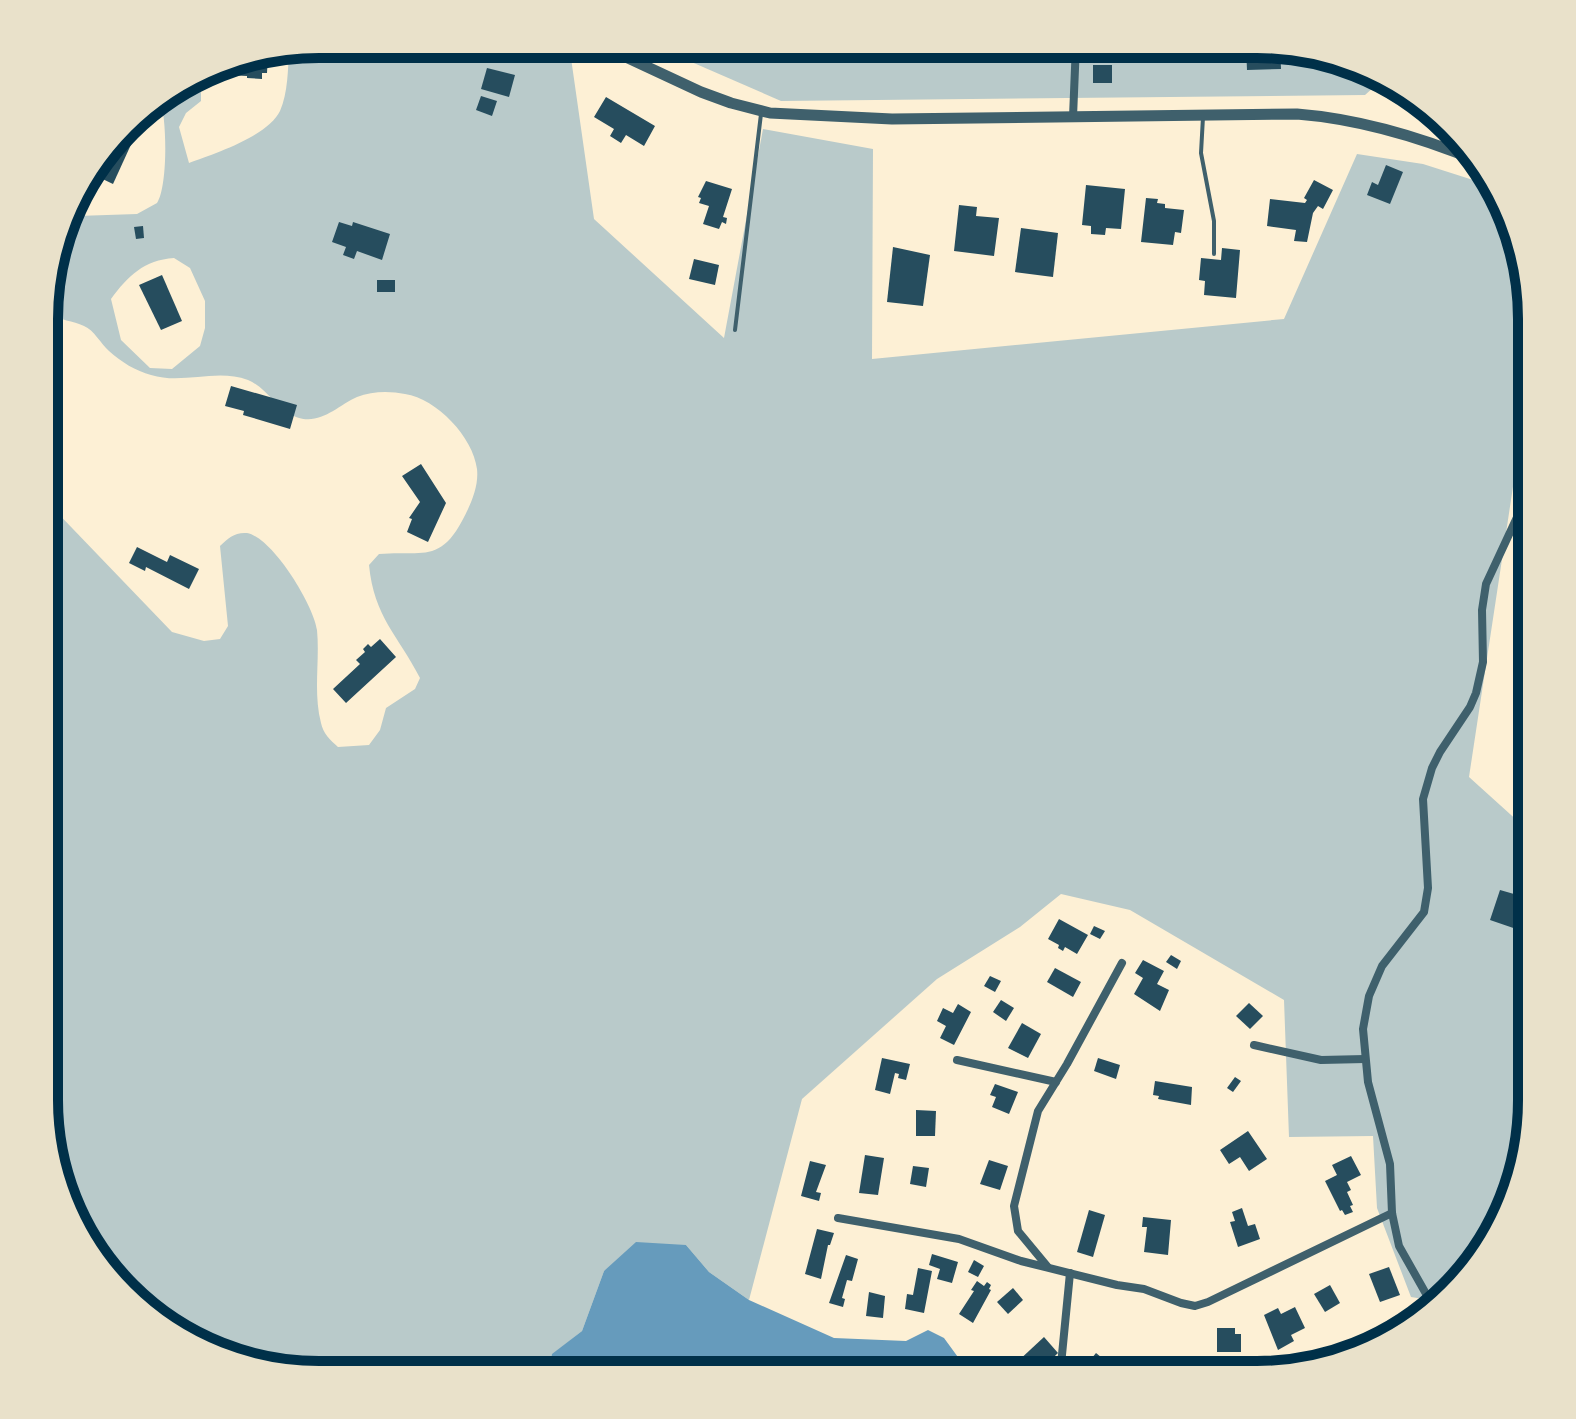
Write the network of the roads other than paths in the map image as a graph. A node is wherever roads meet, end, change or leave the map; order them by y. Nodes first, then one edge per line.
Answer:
1 (629, 58) edge
2 (1075, 59) edge
3 (761, 111) junction
4 (1204, 115) junction
5 (1073, 117) junction
6 (1456, 152) edge
7 (1214, 254) dead end
8 (735, 330) dead end
9 (1517, 517) edge
10 (1122, 963) dead end
11 (1254, 1045) dead end
12 (1365, 1059) junction
13 (957, 1060) dead end
14 (1056, 1082) junction
15 (1392, 1213) junction
16 (838, 1218) dead end
17 (1047, 1266) junction
18 (1070, 1273) junction
19 (1427, 1297) edge
20 (1061, 1360) edge

1 - 3 street
2 - 5 street
3 - 5 street
3 - 8 lane
4 - 5 street
4 - 6 street
4 - 7 lane
9 - 12 street
10 - 14 street
11 - 12 street
12 - 15 street
13 - 14 street
14 - 17 street
15 - 18 street
15 - 19 street
16 - 17 street
17 - 18 street
18 - 20 street

